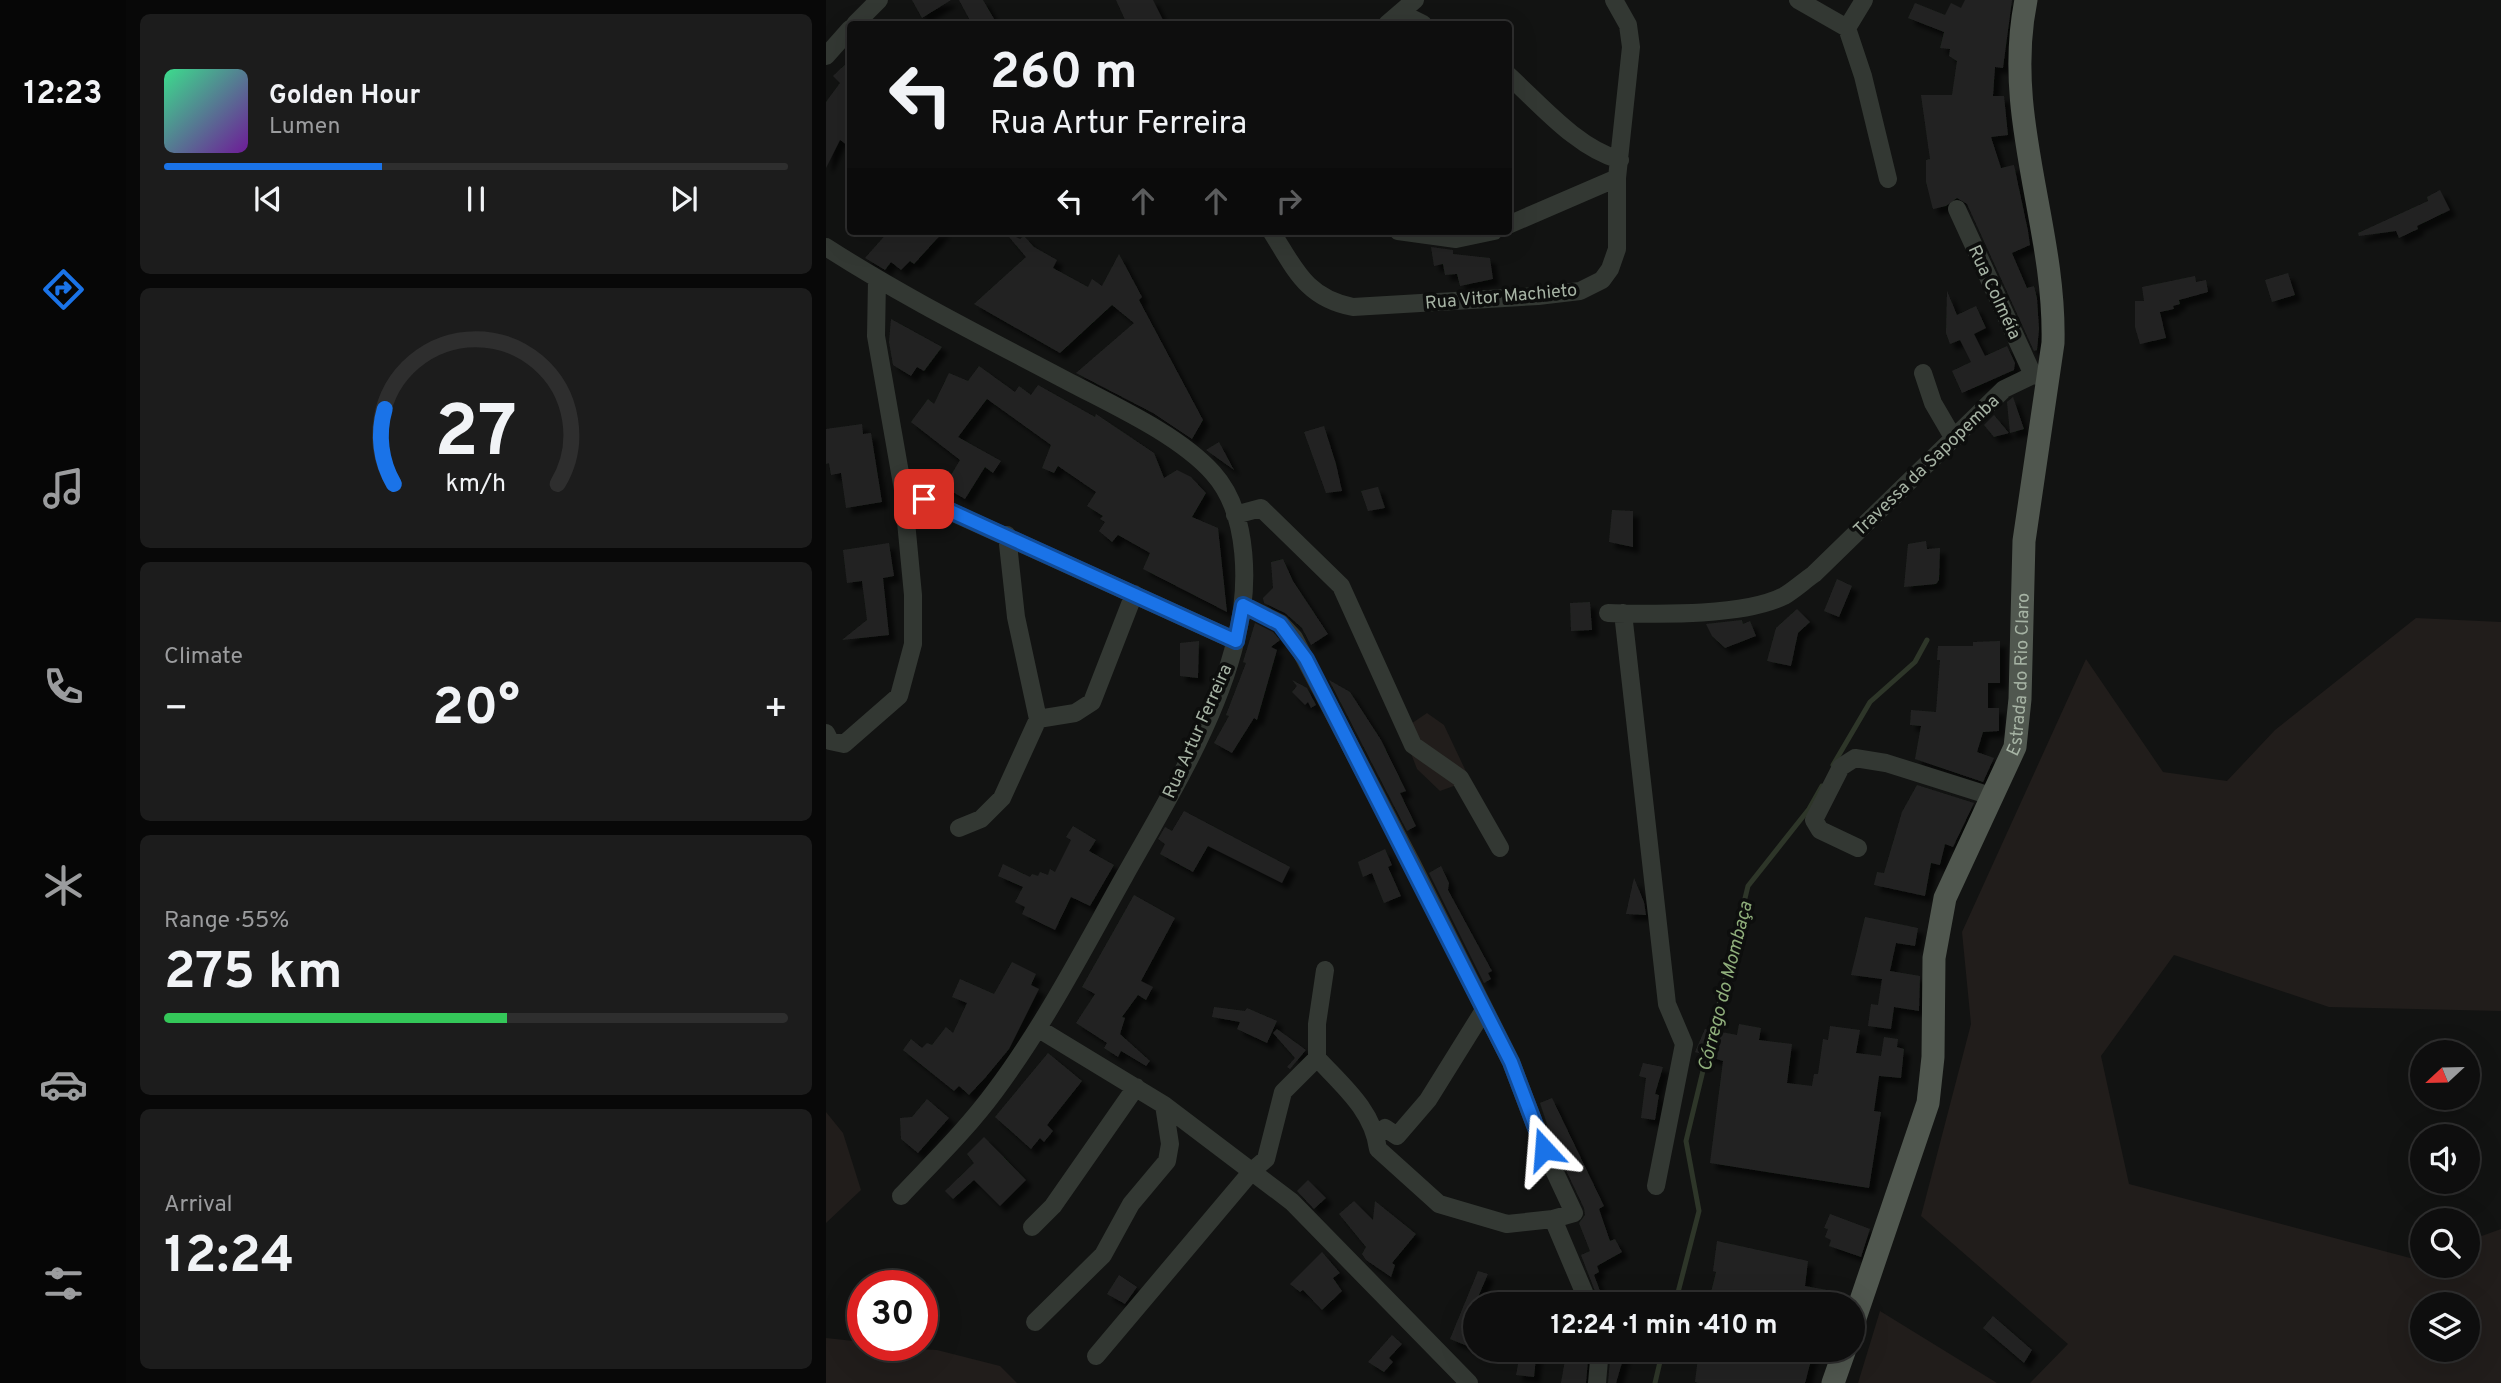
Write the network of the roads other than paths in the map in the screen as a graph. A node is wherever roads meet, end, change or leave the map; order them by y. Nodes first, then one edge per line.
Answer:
1 (879, 0) edge
2 (1415, 0) edge
3 (1614, 0) edge
4 (1798, 0) edge
5 (1864, 0) edge
6 (2026, 0) edge
7 (1394, 19) edge
8 (858, 21) edge
9 (1847, 28) junction
10 (847, 32) edge
11 (826, 56) edge
12 (1512, 78) edge
13 (1619, 169) junction
14 (1888, 179) dead end
15 (1957, 209) dead end
16 (1512, 223) edge
17 (1274, 235) edge
18 (1428, 235) edge
19 (1476, 235) edge
20 (826, 247) edge
21 (877, 280) junction
22 (1923, 373) dead end
23 (2040, 377) junction
24 (1955, 439) junction
25 (903, 490) junction
26 (1235, 515) junction
27 (1007, 536) junction
28 (1135, 594) junction
29 (1243, 605) junction
30 (1236, 641) junction
31 (1038, 719) junction
32 (826, 733) edge
33 (1994, 797) junction
34 (959, 828) dead end
35 (1500, 848) dead end
36 (1858, 848) dead end
37 (1325, 970) dead end
38 (1484, 1010) junction
39 (1039, 1029) junction
40 (1317, 1058) junction
41 (1136, 1087) junction
42 (1164, 1105) junction
43 (1376, 1136) junction
44 (1252, 1171) junction
45 (1656, 1186) dead end
46 (901, 1196) dead end
47 (1553, 1219) junction
48 (1032, 1227) dead end
49 (1584, 1292) edge
50 (1864, 1292) edge
51 (1035, 1322) dead end
52 (1096, 1356) dead end
53 (1599, 1362) edge
54 (1840, 1362) edge
55 (1469, 1383) edge
56 (1597, 1383) edge
57 (1833, 1383) edge

1 - 8 street
2 - 7 street
3 - 13 street, Rua Vitor Machieto
4 - 9 street
5 - 9 street
6 - 23 main road, Estrada do Rio Claro
9 - 14 street
10 - 11 street
12 - 13 street
13 - 16 street
13 - 17 street, Rua Vitor Machieto
15 - 23 street, Rua Colméia
18 - 19 street
20 - 21 street, Rua Artur Ferreira
21 - 25 street
21 - 26 street, Rua Artur Ferreira
22 - 24 street
23 - 24 street, Travessa da Sapopemba
23 - 33 main road, Estrada do Rio Claro
24 - 45 street, Travessa da Sapopemba
25 - 27 street
25 - 32 street
26 - 29 street, Rua Artur Ferreira
26 - 35 street
27 - 28 street
27 - 31 street
28 - 30 street
28 - 31 street
29 - 30 street, Rua Artur Ferreira
29 - 38 street
30 - 39 street, Rua Artur Ferreira
31 - 34 street
33 - 36 street
33 - 50 main road, Estrada do Rio Claro
37 - 40 street
38 - 43 street
38 - 47 street
39 - 41 street
39 - 46 street, Rua Artur Ferreira
40 - 43 street
40 - 44 street
41 - 42 street
41 - 48 street
42 - 44 street
42 - 51 street
43 - 47 street
44 - 52 street
44 - 55 street
47 - 49 street
53 - 56 street
54 - 57 main road

